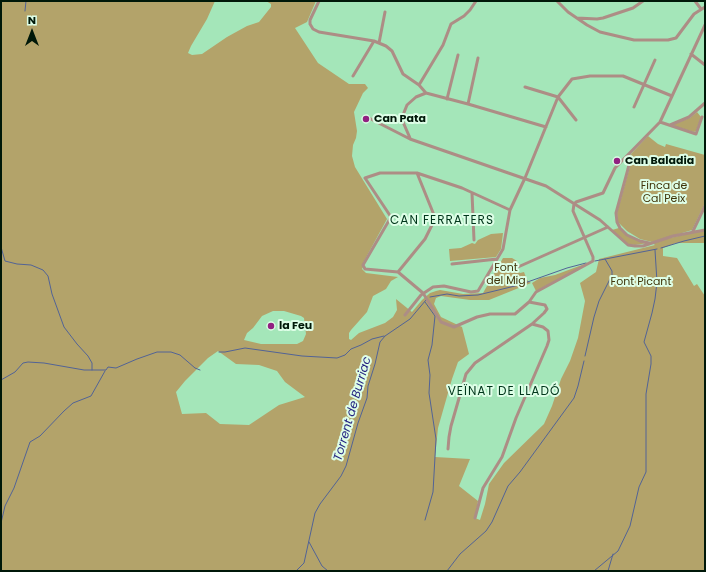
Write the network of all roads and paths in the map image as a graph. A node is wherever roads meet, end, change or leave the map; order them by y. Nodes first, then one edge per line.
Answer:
1 (319, 1) edge
2 (475, 1) edge
3 (557, 1) edge
4 (643, 1) edge
5 (695, 1) edge
6 (705, 7) edge
7 (701, 9) junction
8 (385, 12) dead end
9 (577, 18) junction
10 (596, 19) junction
11 (705, 26) edge
12 (596, 30) junction
13 (374, 42) junction
14 (379, 43) junction
15 (691, 54) junction
16 (458, 55) dead end
17 (478, 58) dead end
18 (655, 60) dead end
19 (705, 65) edge
20 (353, 76) dead end
21 (645, 84) junction
22 (419, 85) junction
23 (525, 87) dead end
24 (426, 93) junction
25 (672, 96) junction
26 (558, 97) junction
27 (447, 99) junction
28 (705, 103) edge
29 (468, 104) junction
30 (634, 107) dead end
31 (697, 110) junction
32 (365, 116) dead end
33 (704, 116) edge
34 (576, 120) dead end
35 (660, 122) junction
36 (670, 125) junction
37 (546, 127) junction
38 (410, 139) junction
39 (629, 154) junction
40 (417, 172) junction
41 (524, 178) junction
42 (472, 193) junction
43 (574, 204) junction
44 (705, 206) edge
45 (510, 210) junction
46 (608, 227) junction
47 (705, 230) edge
48 (693, 232) junction
49 (585, 237) junction
50 (474, 240) dead end
51 (651, 243) junction
52 (497, 259) junction
53 (452, 264) dead end
54 (518, 267) dead end
55 (398, 272) junction
56 (423, 293) junction
57 (529, 302) junction
58 (405, 315) dead end
59 (532, 324) junction
60 (454, 327) junction
61 (451, 332) dead end
62 (448, 449) dead end
63 (475, 518) dead end

1 - 13 street
2 - 22 street
3 - 9 street
4 - 10 street
5 - 7 street
6 - 7 street
7 - 12 street
8 - 14 street
9 - 10 street
9 - 12 street
10 - 12 street
11 - 15 street
13 - 14 street
13 - 20 street
14 - 22 street
15 - 19 street
15 - 25 street
16 - 27 street
17 - 29 street
18 - 21 street
21 - 25 street
21 - 26 street
21 - 30 street
22 - 24 street
23 - 26 street
24 - 27 street
24 - 38 street
25 - 35 street
26 - 34 street
26 - 37 street
27 - 29 street
28 - 31 street
29 - 37 street
31 - 33 street
31 - 36 street
32 - 38 street
33 - 36 street
35 - 36 street
35 - 39 street
37 - 41 street
38 - 41 street
39 - 43 street
39 - 51 street
40 - 42 street
40 - 55 street
40 - 55 street
41 - 43 street
41 - 45 street
42 - 45 street
42 - 50 street
43 - 46 street
43 - 49 street
44 - 48 street
45 - 52 street
46 - 49 street
46 - 51 street
47 - 48 street
48 - 51 street
49 - 54 street
49 - 57 street
52 - 53 street
52 - 56 street
55 - 56 street
56 - 58 street
56 - 60 street
57 - 59 street
57 - 60 street
59 - 62 street
59 - 63 street
60 - 61 street

